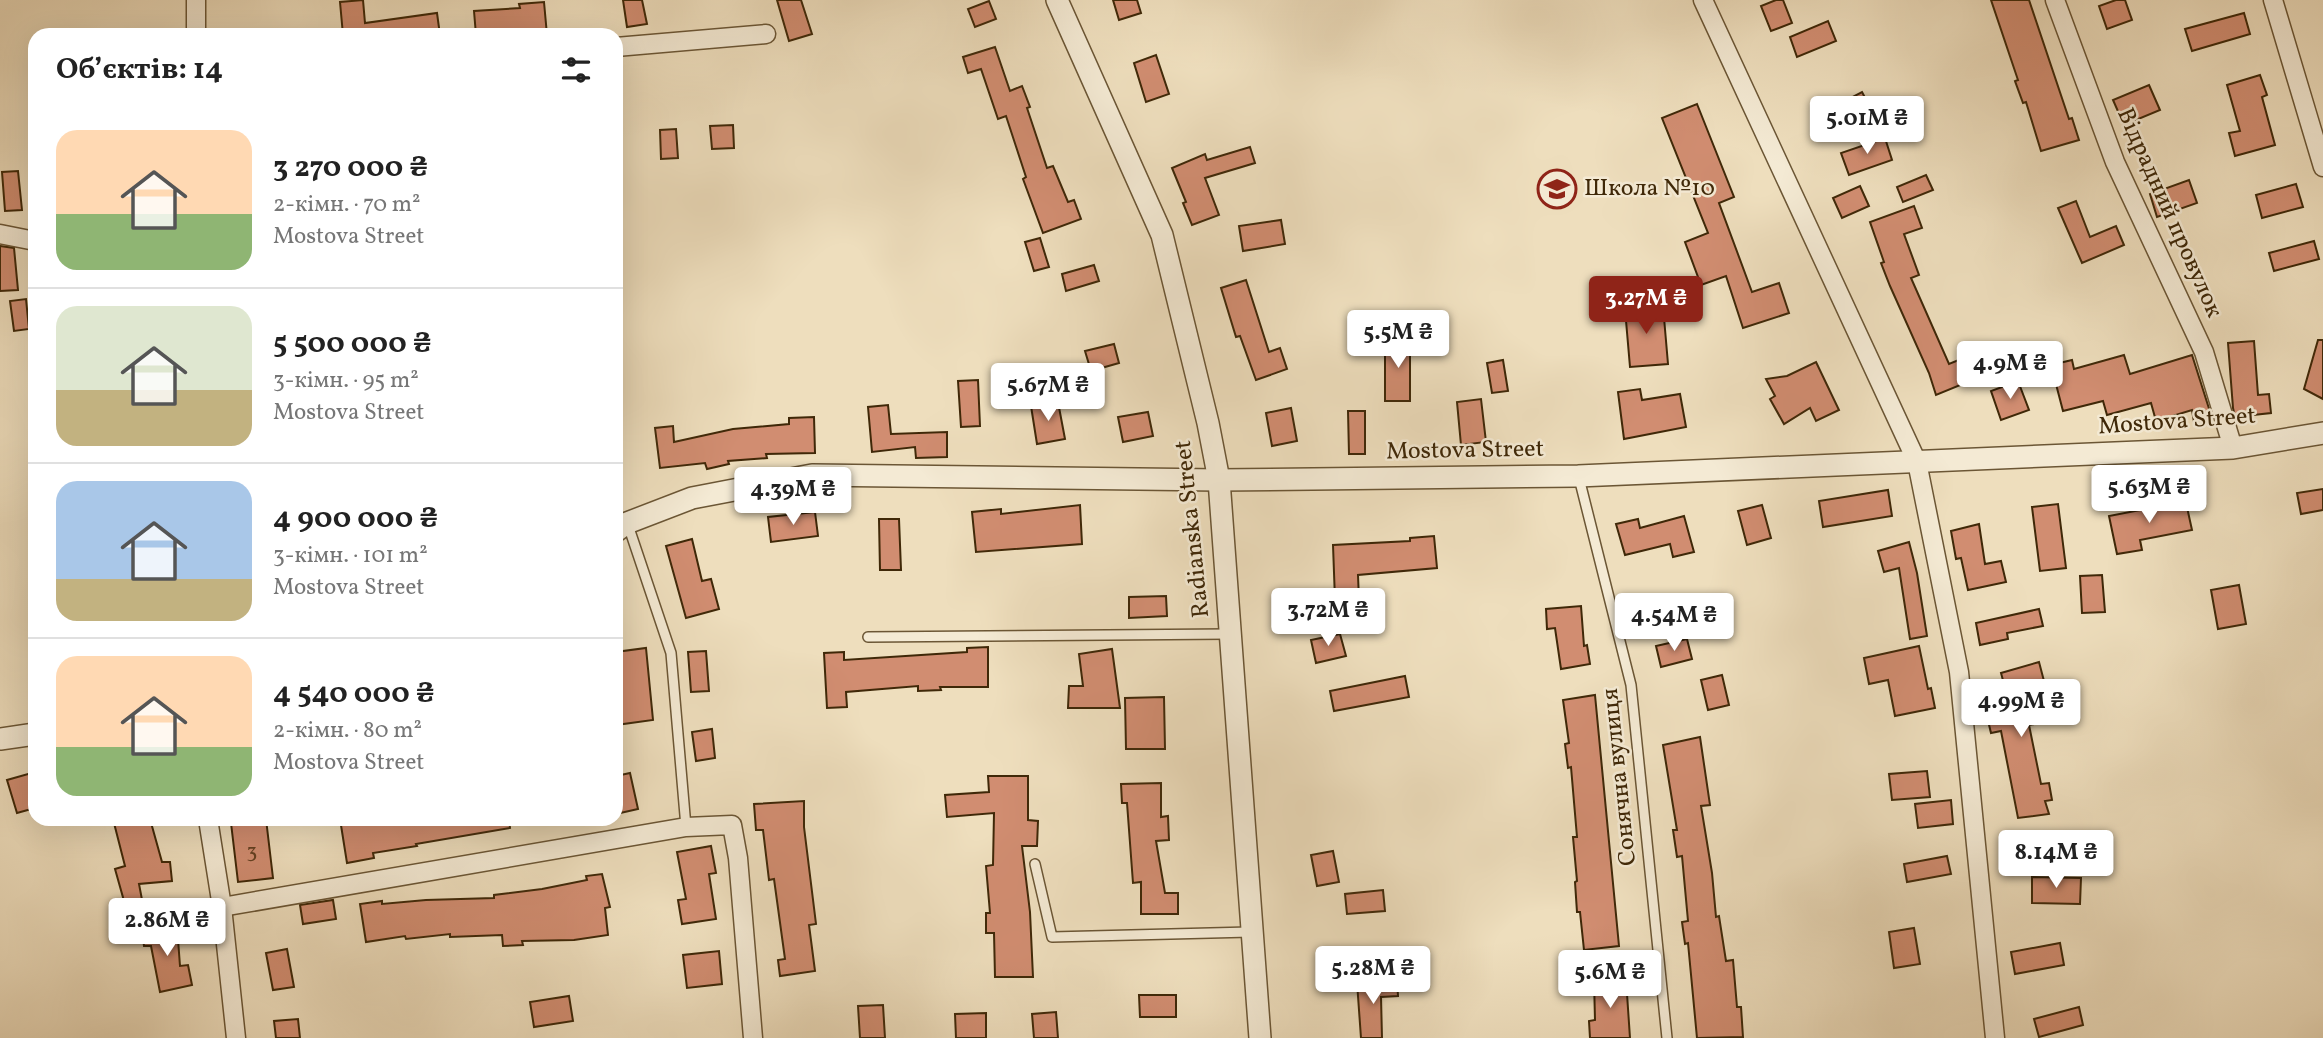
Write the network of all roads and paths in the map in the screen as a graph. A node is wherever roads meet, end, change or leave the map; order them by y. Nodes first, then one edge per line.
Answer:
1 (196, 0) edge
2 (1057, 0) edge
3 (2055, 0) edge
4 (2273, 0) edge
5 (1708, 1) edge
6 (197, 28) edge
7 (766, 34) dead end
8 (623, 46) edge
9 (2323, 167) edge
10 (0, 234) edge
11 (28, 239) edge
12 (2323, 433) edge
13 (2233, 447) junction
14 (1917, 462) junction
15 (1578, 476) junction
16 (1219, 480) junction
17 (623, 527) edge
18 (623, 530) edge
19 (1229, 634) junction
20 (868, 637) dead end
21 (28, 735) edge
22 (0, 740) edge
23 (209, 826) edge
24 (686, 827) junction
25 (1035, 864) dead end
26 (222, 907) junction
27 (1252, 932) junction
28 (236, 1038) edge
29 (752, 1038) edge
30 (1260, 1038) edge
31 (1667, 1038) edge
32 (1995, 1038) edge

1 - 6 street
2 - 16 street, Radianska Street
3 - 13 street, Відрадний провулок
4 - 9 street
5 - 14 street
7 - 8 street
10 - 11 street
12 - 13 street, Mostova Street
13 - 14 street, Mostova Street
14 - 15 street, Mostova Street
14 - 32 street
15 - 16 street, Mostova Street
15 - 31 lane, Сонячна вулиця
16 - 17 street, Mostova Street
16 - 19 street, Radianska Street
18 - 24 lane
19 - 20 lane
19 - 27 street, Radianska Street
21 - 22 street
23 - 26 street
24 - 26 street
24 - 29 street
25 - 27 lane
26 - 28 street
27 - 30 street, Radianska Street

